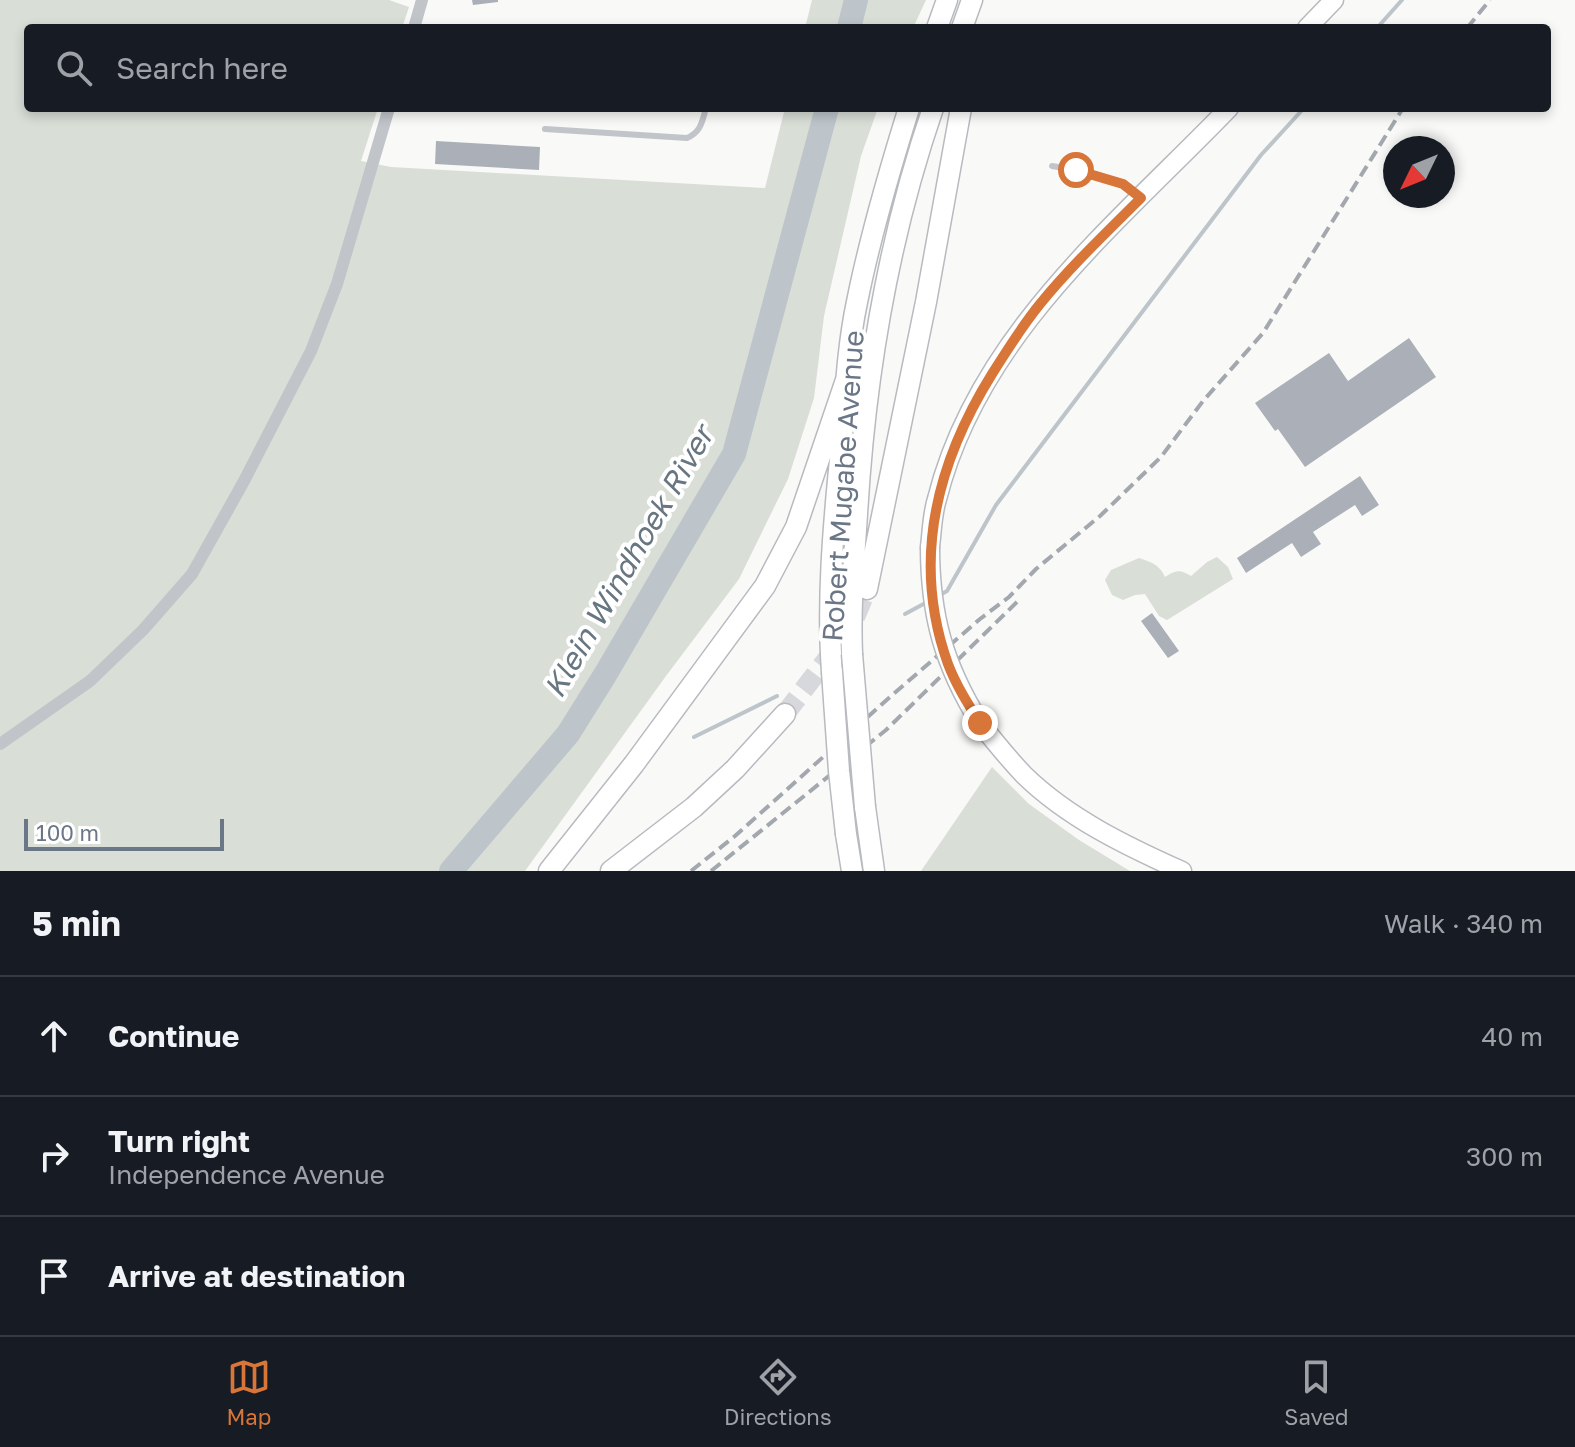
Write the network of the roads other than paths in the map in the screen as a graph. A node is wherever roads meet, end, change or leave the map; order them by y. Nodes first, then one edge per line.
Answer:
1 (422, 0) edge
2 (974, 0) edge
3 (1334, 0) edge
4 (947, 1) edge
5 (415, 24) edge
6 (938, 24) edge
7 (964, 24) edge
8 (972, 24) edge
9 (1311, 24) edge
10 (388, 112) edge
11 (705, 112) edge
12 (908, 112) edge
13 (932, 112) edge
14 (960, 112) edge
15 (1225, 112) edge
16 (545, 129) dead end
17 (1052, 166) dead end
18 (1141, 198) junction
19 (847, 377) junction
20 (867, 589) tunnel mouth
21 (785, 714) tunnel mouth
22 (0, 744) edge
23 (549, 871) edge
24 (611, 871) edge
25 (852, 871) edge
26 (874, 871) edge
27 (1182, 871) edge

1 - 5 street
2 - 7 main road
2 - 8 main road
3 - 9 main road
4 - 6 main road
10 - 22 street
11 - 16 lane
12 - 19 main road, Robert Mugabe Avenue
13 - 26 main road, Robert Mugabe Avenue, bridge
14 - 20 main road
15 - 18 main road
17 - 18 lane
18 - 27 main road, bridge
19 - 23 main road
19 - 25 main road, Robert Mugabe Avenue, bridge
21 - 24 main road

